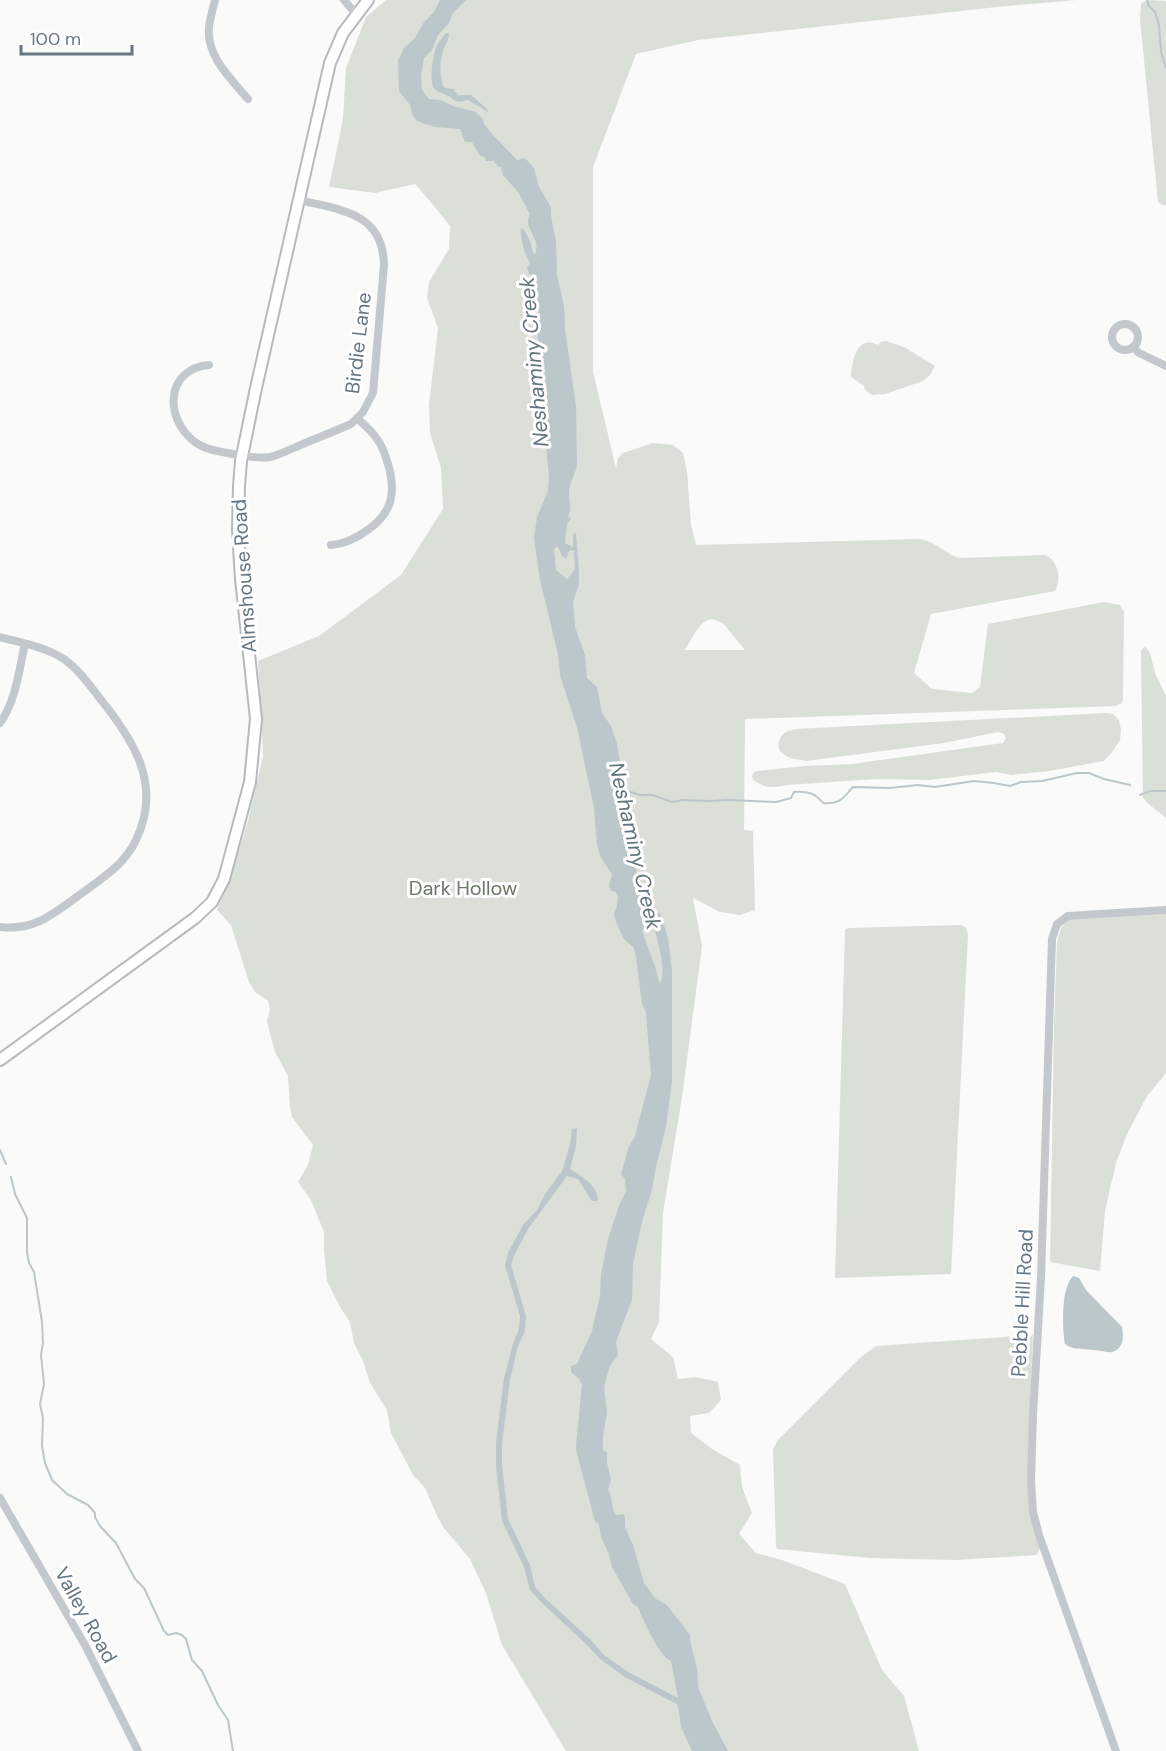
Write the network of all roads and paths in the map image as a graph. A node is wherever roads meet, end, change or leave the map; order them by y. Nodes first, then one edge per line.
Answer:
1 (215, 0) edge
2 (344, 0) edge
3 (368, 0) edge
4 (356, 14) junction
5 (248, 99) dead end
6 (299, 200) junction
7 (1133, 347) dead end
8 (209, 365) dead end
9 (1166, 366) edge
10 (358, 418) junction
11 (242, 455) junction
12 (331, 545) dead end
13 (0, 638) edge
14 (25, 644) junction
15 (0, 723) edge
16 (1166, 910) edge
17 (0, 927) edge
18 (0, 1060) edge
19 (0, 1498) edge
20 (138, 1751) edge
21 (1116, 1751) edge

1 - 5 street
2 - 4 street
3 - 4 main road, Almshouse Road
4 - 6 main road, Almshouse Road
6 - 10 street, Birdie Lane
6 - 11 main road, Almshouse Road
7 - 9 street
8 - 11 street, Birdie Lane
10 - 11 street, Birdie Lane
10 - 12 street
11 - 18 main road, Almshouse Road
13 - 14 street
14 - 15 street
14 - 17 street
16 - 21 street, Pebble Hill Road
19 - 20 street, Valley Road

